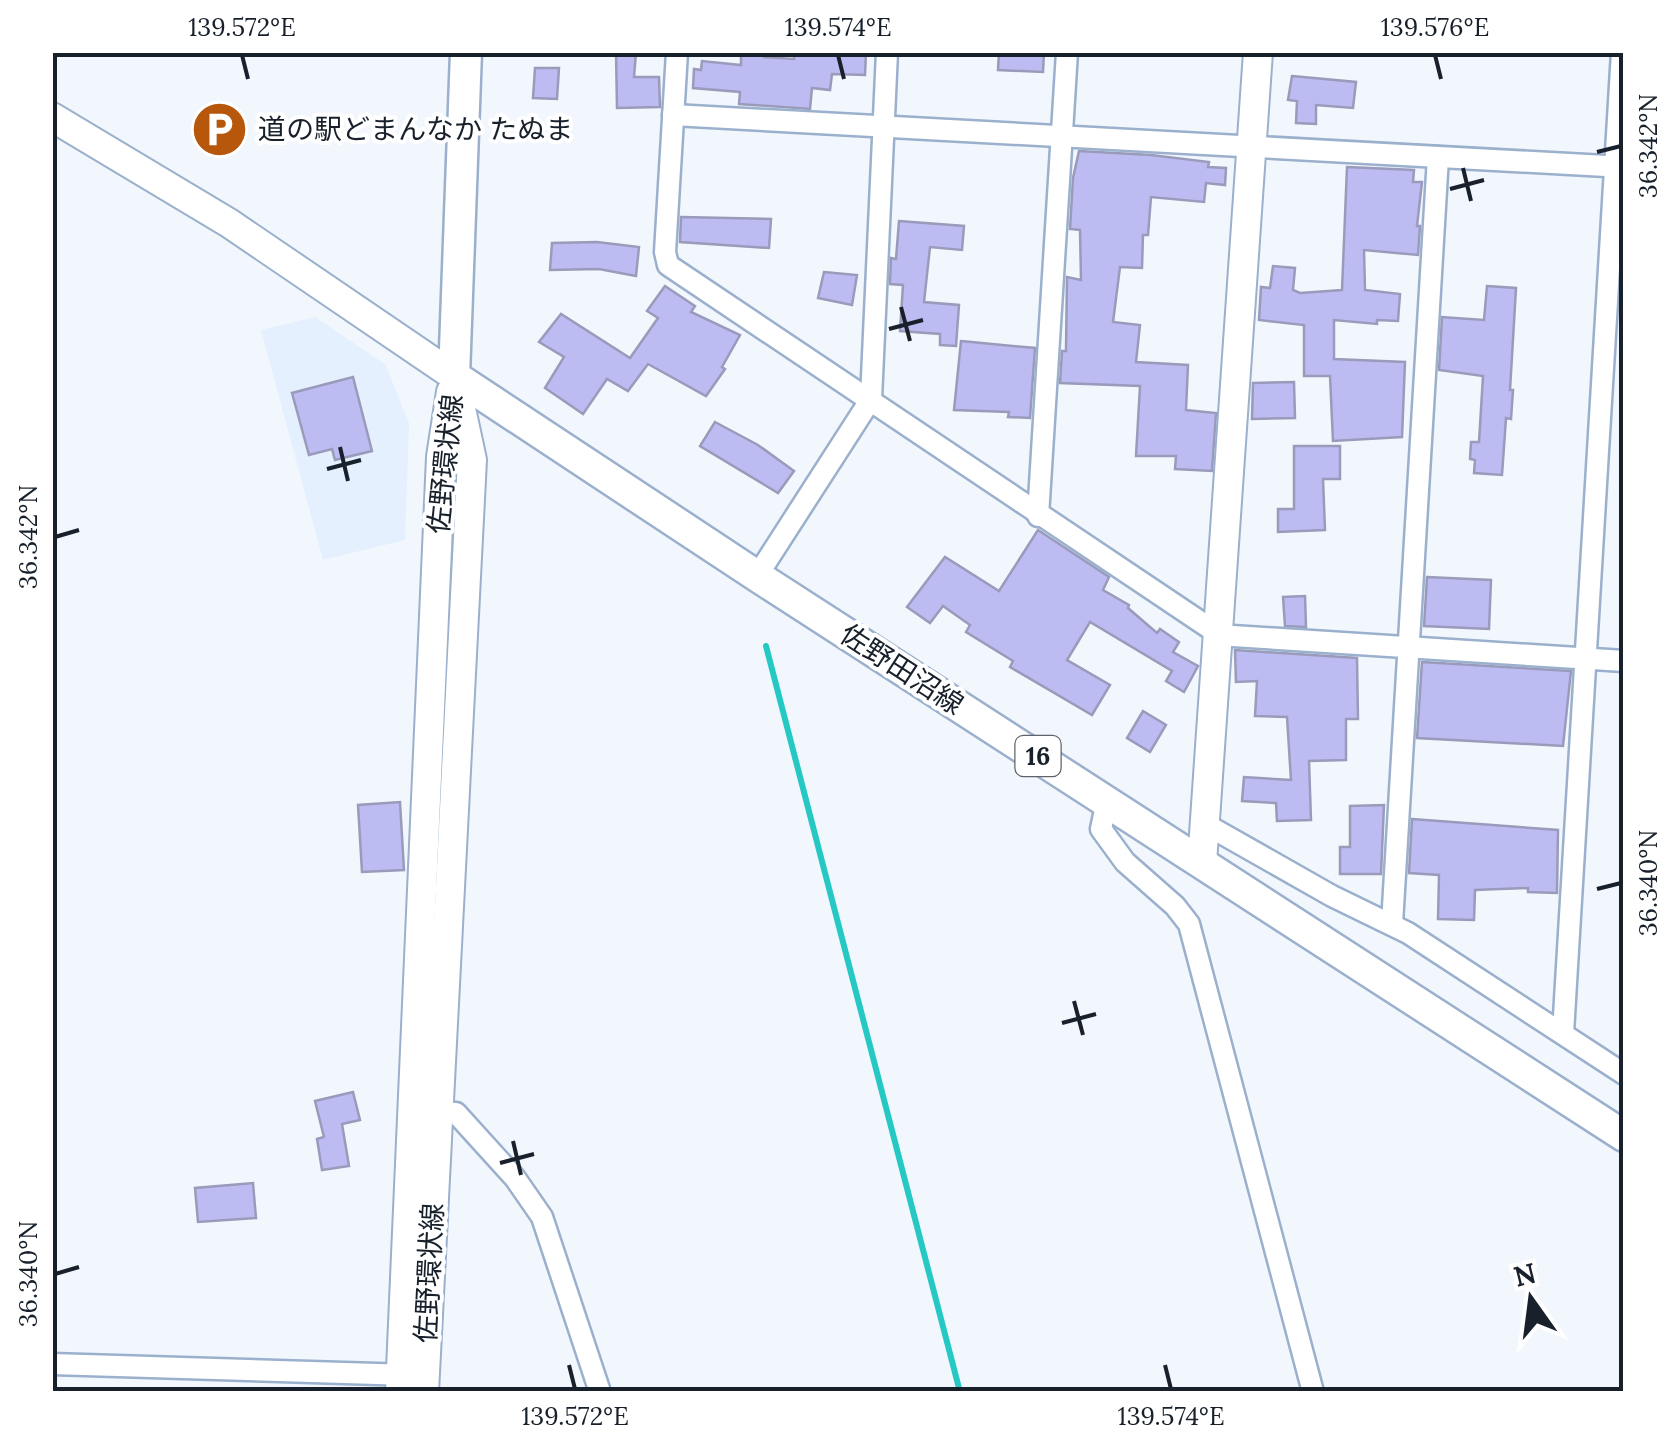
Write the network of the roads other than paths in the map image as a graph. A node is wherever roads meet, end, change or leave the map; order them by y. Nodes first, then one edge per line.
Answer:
1 (466, 52) edge
2 (677, 52) edge
3 (887, 52) edge
4 (1067, 52) edge
5 (1258, 52) edge
6 (1622, 52) edge
7 (673, 115) junction
8 (52, 117) edge
9 (882, 124) junction
10 (1060, 135) junction
11 (1252, 146) junction
12 (1438, 157) junction
13 (1620, 167) edge
14 (454, 376) junction
15 (871, 399) junction
16 (1038, 516) junction
17 (757, 576) junction
18 (1217, 634) junction
19 (1408, 647) junction
20 (1586, 658) junction
21 (1624, 661) edge
22 (1108, 800) junction
23 (1205, 824) junction
24 (1202, 863) junction
25 (1392, 924) junction
26 (1563, 1033) junction
27 (1624, 1074) edge
28 (424, 1112) junction
29 (1624, 1136) edge
30 (52, 1364) edge
31 (412, 1383) edge
32 (600, 1392) edge
33 (1313, 1392) edge

1 - 14 main road
2 - 7 street
3 - 9 street
4 - 10 street
5 - 11 street
6 - 13 street
7 - 9 street
7 - 15 street
8 - 14 street
9 - 10 street
9 - 15 street
10 - 11 street
10 - 16 street
11 - 12 street
11 - 18 street
12 - 13 street
12 - 19 street
13 - 20 street
14 - 17 main road, 佐野田沼線 / 16
14 - 28 street, 佐野環状線
15 - 16 street
15 - 17 street
16 - 18 street
17 - 22 main road, 佐野田沼線 / 16
18 - 19 street
18 - 23 street
19 - 20 street
19 - 25 street
20 - 21 street
20 - 26 street
22 - 24 main road, 佐野田沼線 / 16
22 - 33 street
23 - 24 street
23 - 25 street
24 - 29 main road, 佐野田沼線 / 16
25 - 26 street
26 - 27 street
28 - 31 street, 佐野環状線
28 - 32 street
30 - 31 street

